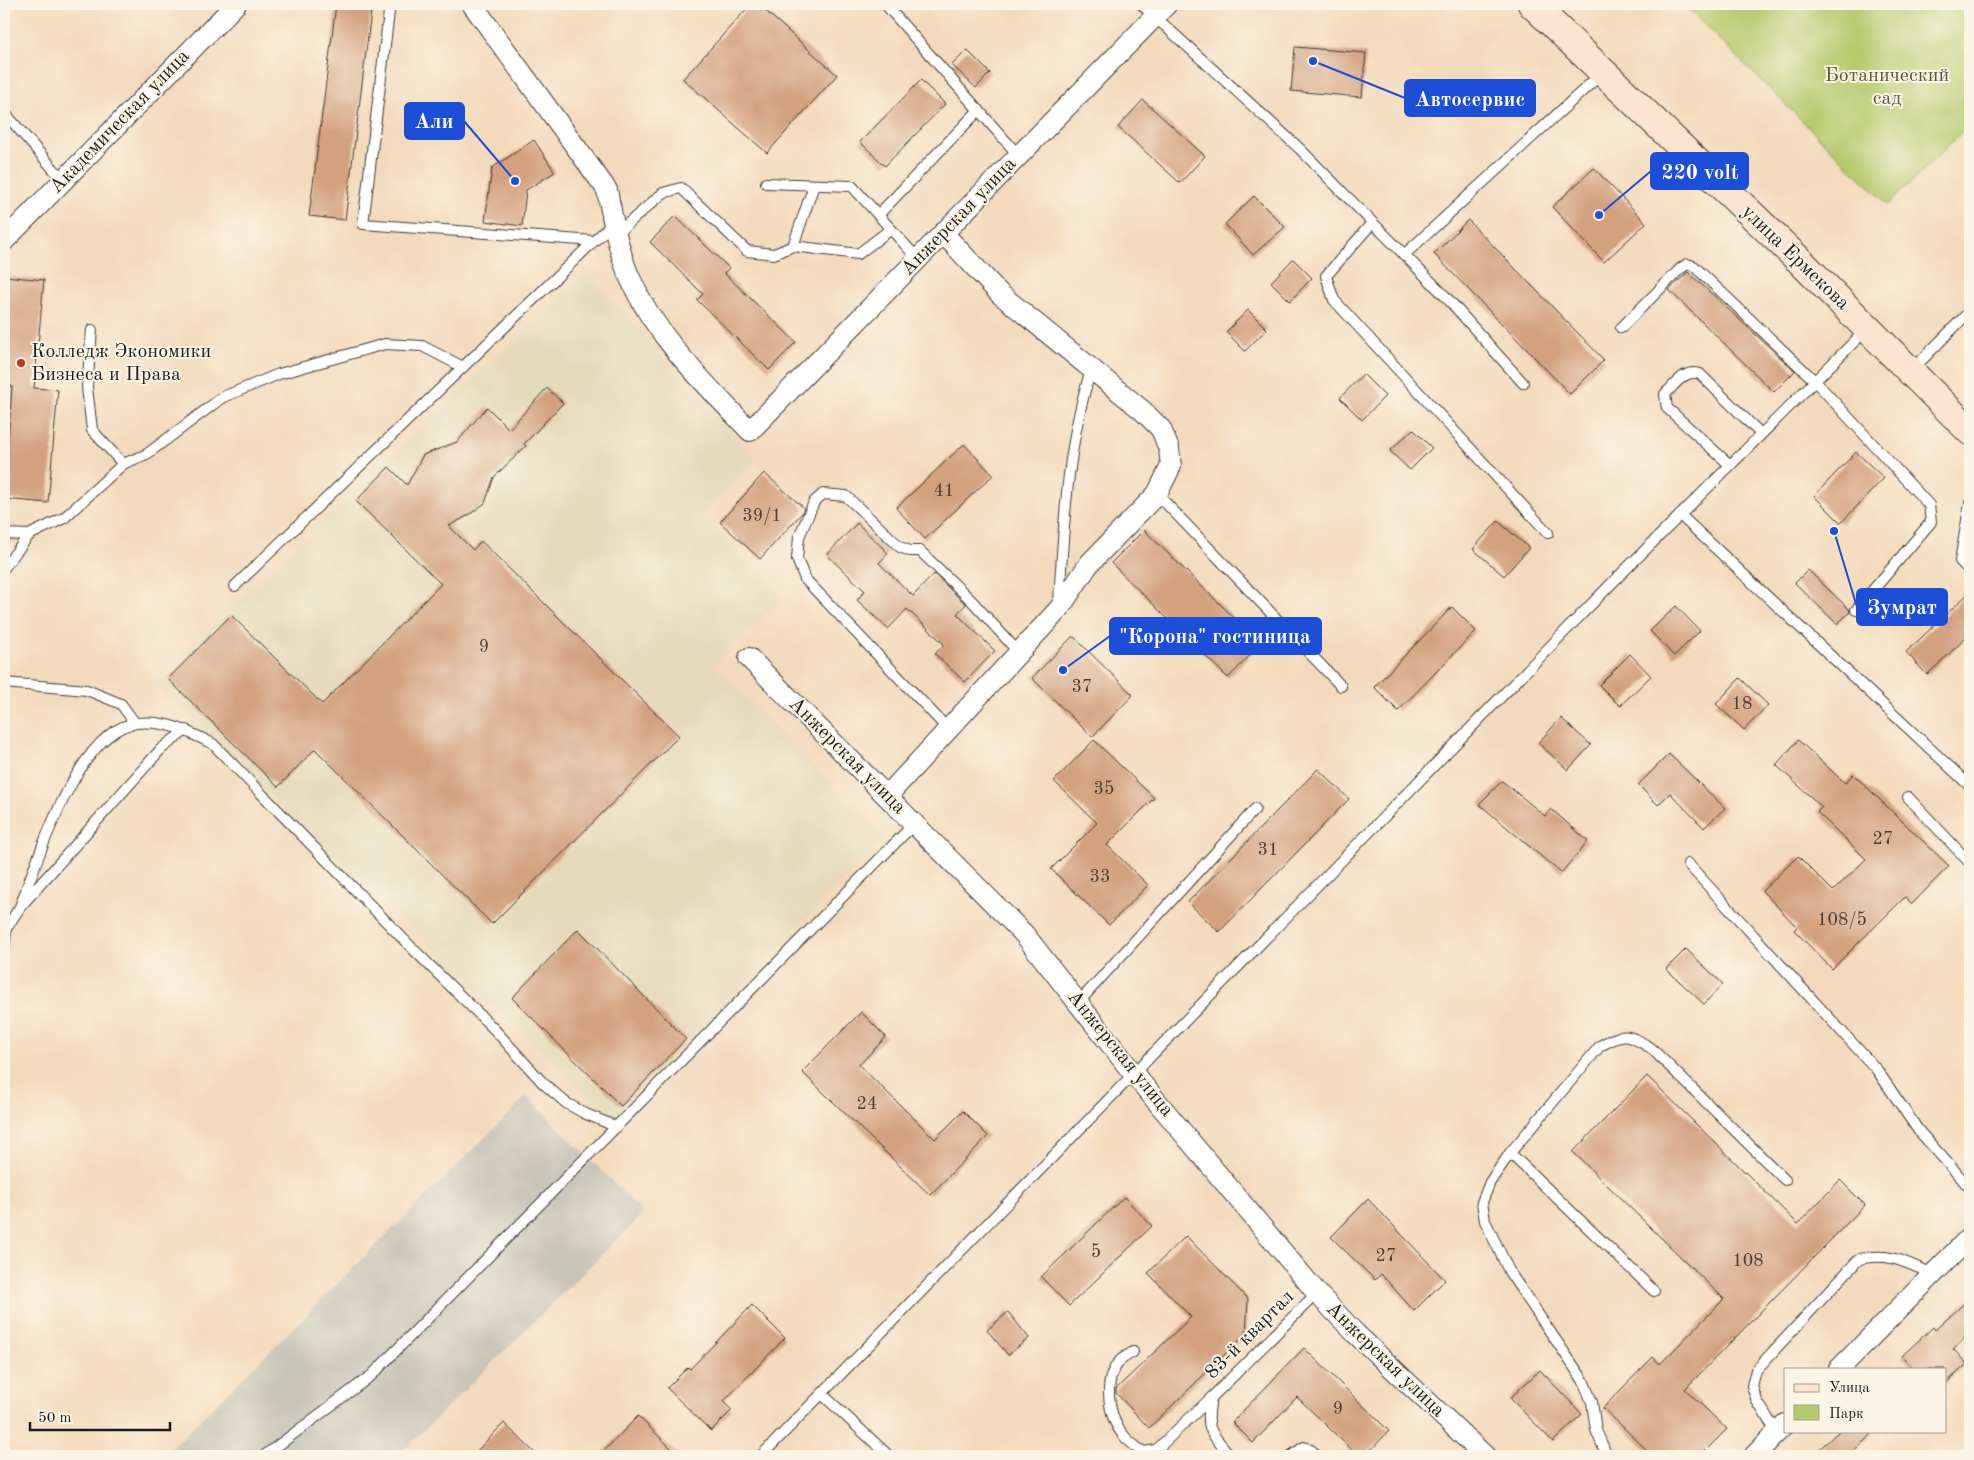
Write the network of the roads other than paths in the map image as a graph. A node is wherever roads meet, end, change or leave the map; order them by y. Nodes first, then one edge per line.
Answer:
1 (236, 4) edge
2 (390, 4) edge
3 (885, 4) edge
4 (1532, 4) edge
5 (478, 6) edge
6 (1154, 8) edge
7 (1603, 72) junction
8 (979, 110) junction
9 (4, 112) edge
10 (1019, 156) junction
11 (63, 180) junction
12 (766, 183) dead end
13 (814, 185) junction
14 (878, 215) junction
15 (1372, 223) junction
16 (615, 228) junction
17 (891, 229) junction
18 (943, 233) junction
19 (4, 241) edge
20 (594, 241) junction
21 (793, 246) junction
22 (1404, 255) junction
23 (918, 259) junction
24 (1970, 311) edge
25 (1621, 328) dead end
26 (1868, 329) junction
27 (92, 330) dead end
28 (463, 367) junction
29 (1091, 370) junction
30 (1910, 372) junction
31 (1815, 381) junction
32 (1523, 383) dead end
33 (1970, 431) edge
34 (1761, 434) junction
35 (123, 464) junction
36 (1730, 465) junction
37 (1157, 494) junction
38 (1970, 503) edge
39 (1680, 515) junction
40 (1548, 533) dead end
41 (4, 534) edge
42 (29, 535) junction
43 (4, 568) edge
44 (1970, 571) edge
45 (235, 586) dead end
46 (1059, 609) junction
47 (1856, 610) dead end
48 (1018, 653) junction
49 (749, 658) dead end
50 (4, 684) edge
51 (1341, 686) dead end
52 (135, 722) junction
53 (948, 729) junction
54 (186, 730) junction
55 (1970, 786) edge
56 (886, 796) junction
57 (1908, 797) dead end
58 (1255, 809) dead end
59 (914, 824) junction
60 (1970, 863) edge
61 (1688, 864) dead end
62 (20, 907) junction
63 (5, 931) edge
64 (4, 949) edge
65 (1078, 1003) junction
66 (1133, 1073) junction
67 (617, 1126) junction
68 (1510, 1153) junction
69 (1786, 1180) dead end
70 (1970, 1188) edge
71 (1970, 1237) edge
72 (1933, 1274) junction
73 (1654, 1291) dead end
74 (1317, 1293) junction
75 (1133, 1352) dead end
76 (1841, 1368) edge
77 (822, 1394) junction
78 (1211, 1398) junction
79 (1781, 1428) edge
80 (269, 1454) edge
81 (762, 1456) edge
82 (889, 1456) edge
83 (1231, 1456) edge
84 (1291, 1456) edge
85 (1317, 1456) edge
86 (1485, 1456) edge
87 (1607, 1456) edge
88 (1754, 1456) edge

1 - 11 street, Академическая улица
2 - 20 lane
3 - 8 lane
4 - 7 main road, улица Ермекова
5 - 16 street
6 - 10 street, Анжерская улица
6 - 15 lane
7 - 22 lane
7 - 26 main road, улица Ермекова
8 - 10 lane
8 - 14 lane
9 - 11 lane
10 - 18 street, Анжерская улица
11 - 19 street, Академическая улица
12 - 13 lane
13 - 14 lane
13 - 21 lane
14 - 17 lane
15 - 22 lane
15 - 40 lane
16 - 20 lane
16 - 21 lane
16 - 23 street, Анжерская улица
17 - 21 lane
17 - 23 lane
18 - 23 street, Анжерская улица
18 - 29 street
20 - 28 lane
22 - 32 lane
24 - 30 lane
25 - 31 lane
26 - 30 main road, улица Ермекова
26 - 31 lane
27 - 35 lane
28 - 35 lane
28 - 45 lane
29 - 37 street
29 - 46 lane
30 - 33 main road, улица Ермекова
31 - 34 lane
31 - 47 lane
34 - 36 lane
34 - 36 lane
35 - 42 lane
36 - 39 lane
37 - 46 street
37 - 51 lane
38 - 44 lane
39 - 55 lane
39 - 66 lane
41 - 42 lane
42 - 43 lane
46 - 48 street
48 - 53 street
48 - 53 lane
49 - 56 street, Анжерская улица
50 - 52 lane
52 - 54 lane
52 - 62 lane
53 - 56 street
54 - 62 lane
54 - 67 lane
56 - 59 street, Анжерская улица
57 - 60 lane
58 - 65 lane
59 - 65 street, Анжерская улица
59 - 67 lane
61 - 70 lane
62 - 63 lane
63 - 64 lane
65 - 66 street, Анжерская улица
66 - 74 street, Анжерская улица
66 - 77 lane
67 - 80 lane
68 - 69 lane
68 - 73 lane
68 - 87 lane
71 - 72 street
72 - 76 street
72 - 79 lane
74 - 78 lane, 83-й квартал
74 - 86 street, Анжерская улица
75 - 78 lane
77 - 81 lane
77 - 82 lane
78 - 83 lane, 83-й квартал
79 - 88 street
84 - 85 lane

